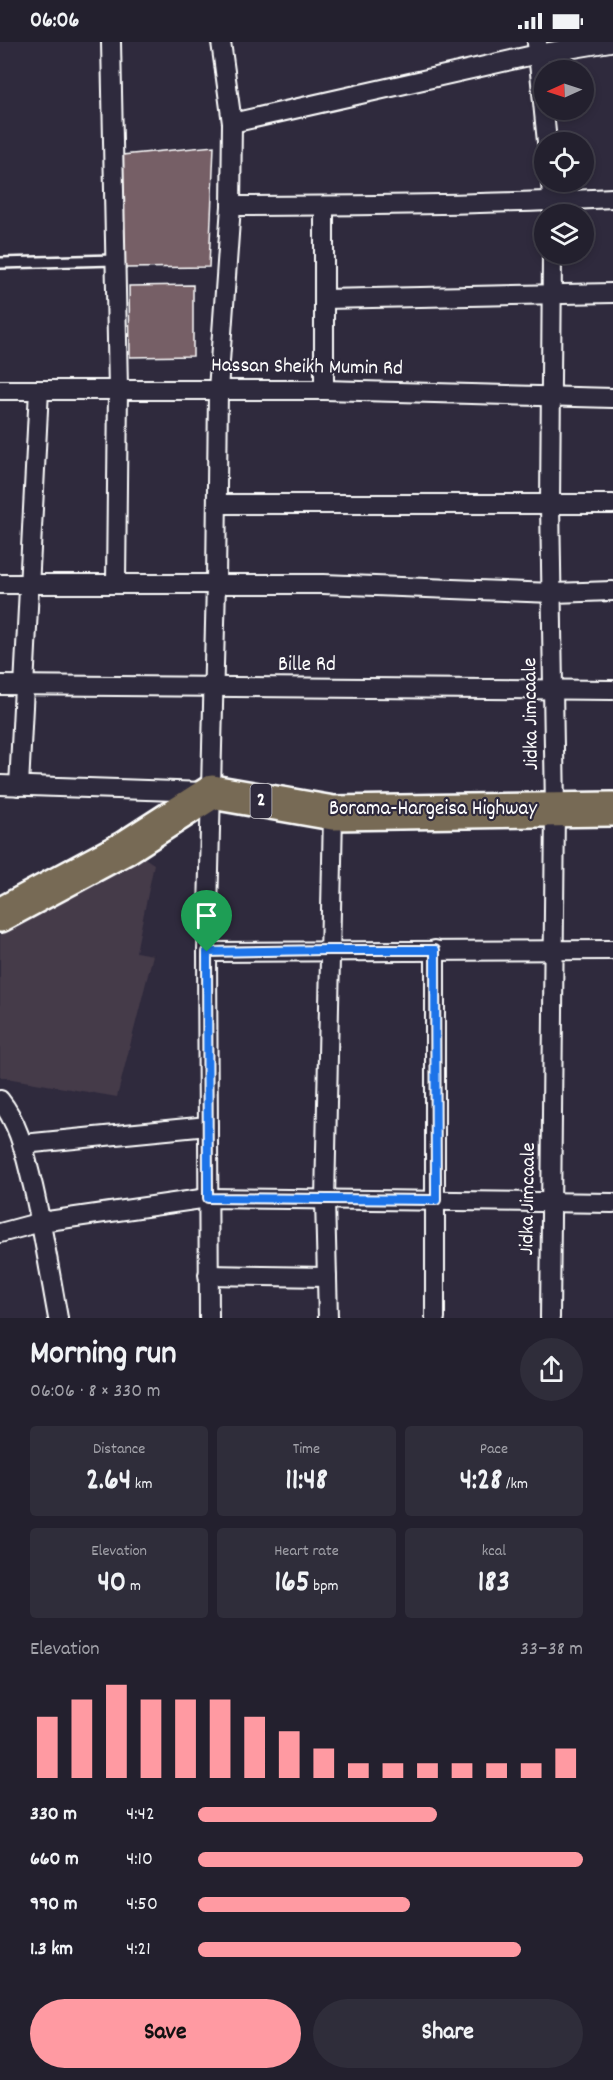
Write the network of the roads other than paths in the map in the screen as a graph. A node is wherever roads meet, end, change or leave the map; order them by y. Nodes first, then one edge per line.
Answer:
1 (111, 42) edge
2 (221, 42) edge
3 (610, 42) edge
4 (537, 48) edge
5 (232, 123) junction
6 (546, 132) edge
7 (613, 198) edge
8 (577, 204) edge
9 (231, 206) junction
10 (324, 206) junction
11 (534, 208) edge
12 (115, 260) junction
13 (0, 263) edge
14 (552, 264) edge
15 (613, 293) edge
16 (551, 294) junction
17 (324, 299) junction
18 (118, 389) junction
19 (0, 390) edge
20 (39, 390) junction
21 (218, 390) junction
22 (324, 390) junction
23 (549, 395) junction
24 (613, 398) edge
25 (217, 504) junction
26 (550, 504) junction
27 (613, 504) edge
28 (116, 583) junction
29 (216, 583) junction
30 (0, 584) edge
31 (29, 584) junction
32 (613, 591) edge
33 (553, 593) junction
34 (0, 685) edge
35 (24, 685) junction
36 (214, 688) junction
37 (613, 690) edge
38 (554, 691) junction
39 (0, 785) edge
40 (19, 786) junction
41 (212, 792) junction
42 (555, 809) junction
43 (613, 809) edge
44 (333, 813) junction
45 (0, 915) edge
46 (329, 950) junction
47 (435, 950) junction
48 (554, 950) junction
49 (613, 950) edge
50 (207, 952) junction
51 (0, 1100) edge
52 (208, 1126) junction
53 (23, 1144) junction
54 (208, 1198) junction
55 (325, 1200) junction
56 (436, 1200) junction
57 (551, 1201) junction
58 (613, 1203) edge
59 (41, 1222) junction
60 (0, 1233) edge
61 (208, 1275) junction
62 (327, 1277) junction
63 (58, 1318) edge
64 (208, 1318) edge
65 (328, 1318) edge
66 (435, 1318) edge
67 (550, 1318) edge

1 - 12 street
2 - 5 street
3 - 4 street
4 - 5 street
4 - 6 street
5 - 9 street
7 - 8 street
9 - 10 street
9 - 21 street
10 - 11 street
10 - 17 street
12 - 13 lane
12 - 18 street
14 - 16 street, Jidka Jimcaale
15 - 16 street
16 - 17 street
16 - 23 street, Jidka Jimcaale
17 - 22 street
18 - 20 street, Hassan Sheikh Mumin Rd
18 - 21 street, Hassan Sheikh Mumin Rd
18 - 28 street
19 - 20 street, Hassan Sheikh Mumin Rd
20 - 31 street
21 - 22 street, Hassan Sheikh Mumin Rd
21 - 25 street
22 - 23 street, Hassan Sheikh Mumin Rd
23 - 24 street, Hassan Sheikh Mumin Rd
23 - 26 street, Jidka Jimcaale
25 - 26 street
25 - 29 street
26 - 27 street
26 - 33 street, Jidka Jimcaale
28 - 29 street
28 - 31 street
29 - 33 street
29 - 36 street
30 - 31 street
31 - 35 street
32 - 33 street
33 - 38 street, Jidka Jimcaale
34 - 35 street, Bille Rd
35 - 36 street, Bille Rd
35 - 40 street
36 - 38 street, Bille Rd
36 - 41 street
37 - 38 street, Bille Rd
38 - 42 street, Jidka Jimcaale
39 - 40 street
40 - 41 street
41 - 44 highway, Borama-Hargeisa Highway / 2
41 - 45 highway
41 - 50 street
42 - 43 highway, Borama-Hargeisa Highway / 2
42 - 44 highway, Borama-Hargeisa Highway / 2
42 - 48 street, Jidka Jimcaale
44 - 46 street
46 - 47 street
46 - 50 street
46 - 55 street
47 - 48 street
47 - 56 street
48 - 49 street
48 - 57 street, Jidka Jimcaale
50 - 52 street
51 - 53 street
52 - 53 street
52 - 54 street
53 - 59 street
54 - 55 street
54 - 59 street
54 - 61 street
55 - 56 street
55 - 62 street
56 - 57 street
56 - 66 street
57 - 58 street
57 - 67 street, Jidka Jimcaale
59 - 60 street
59 - 63 street
61 - 62 street
61 - 64 street
62 - 65 street

